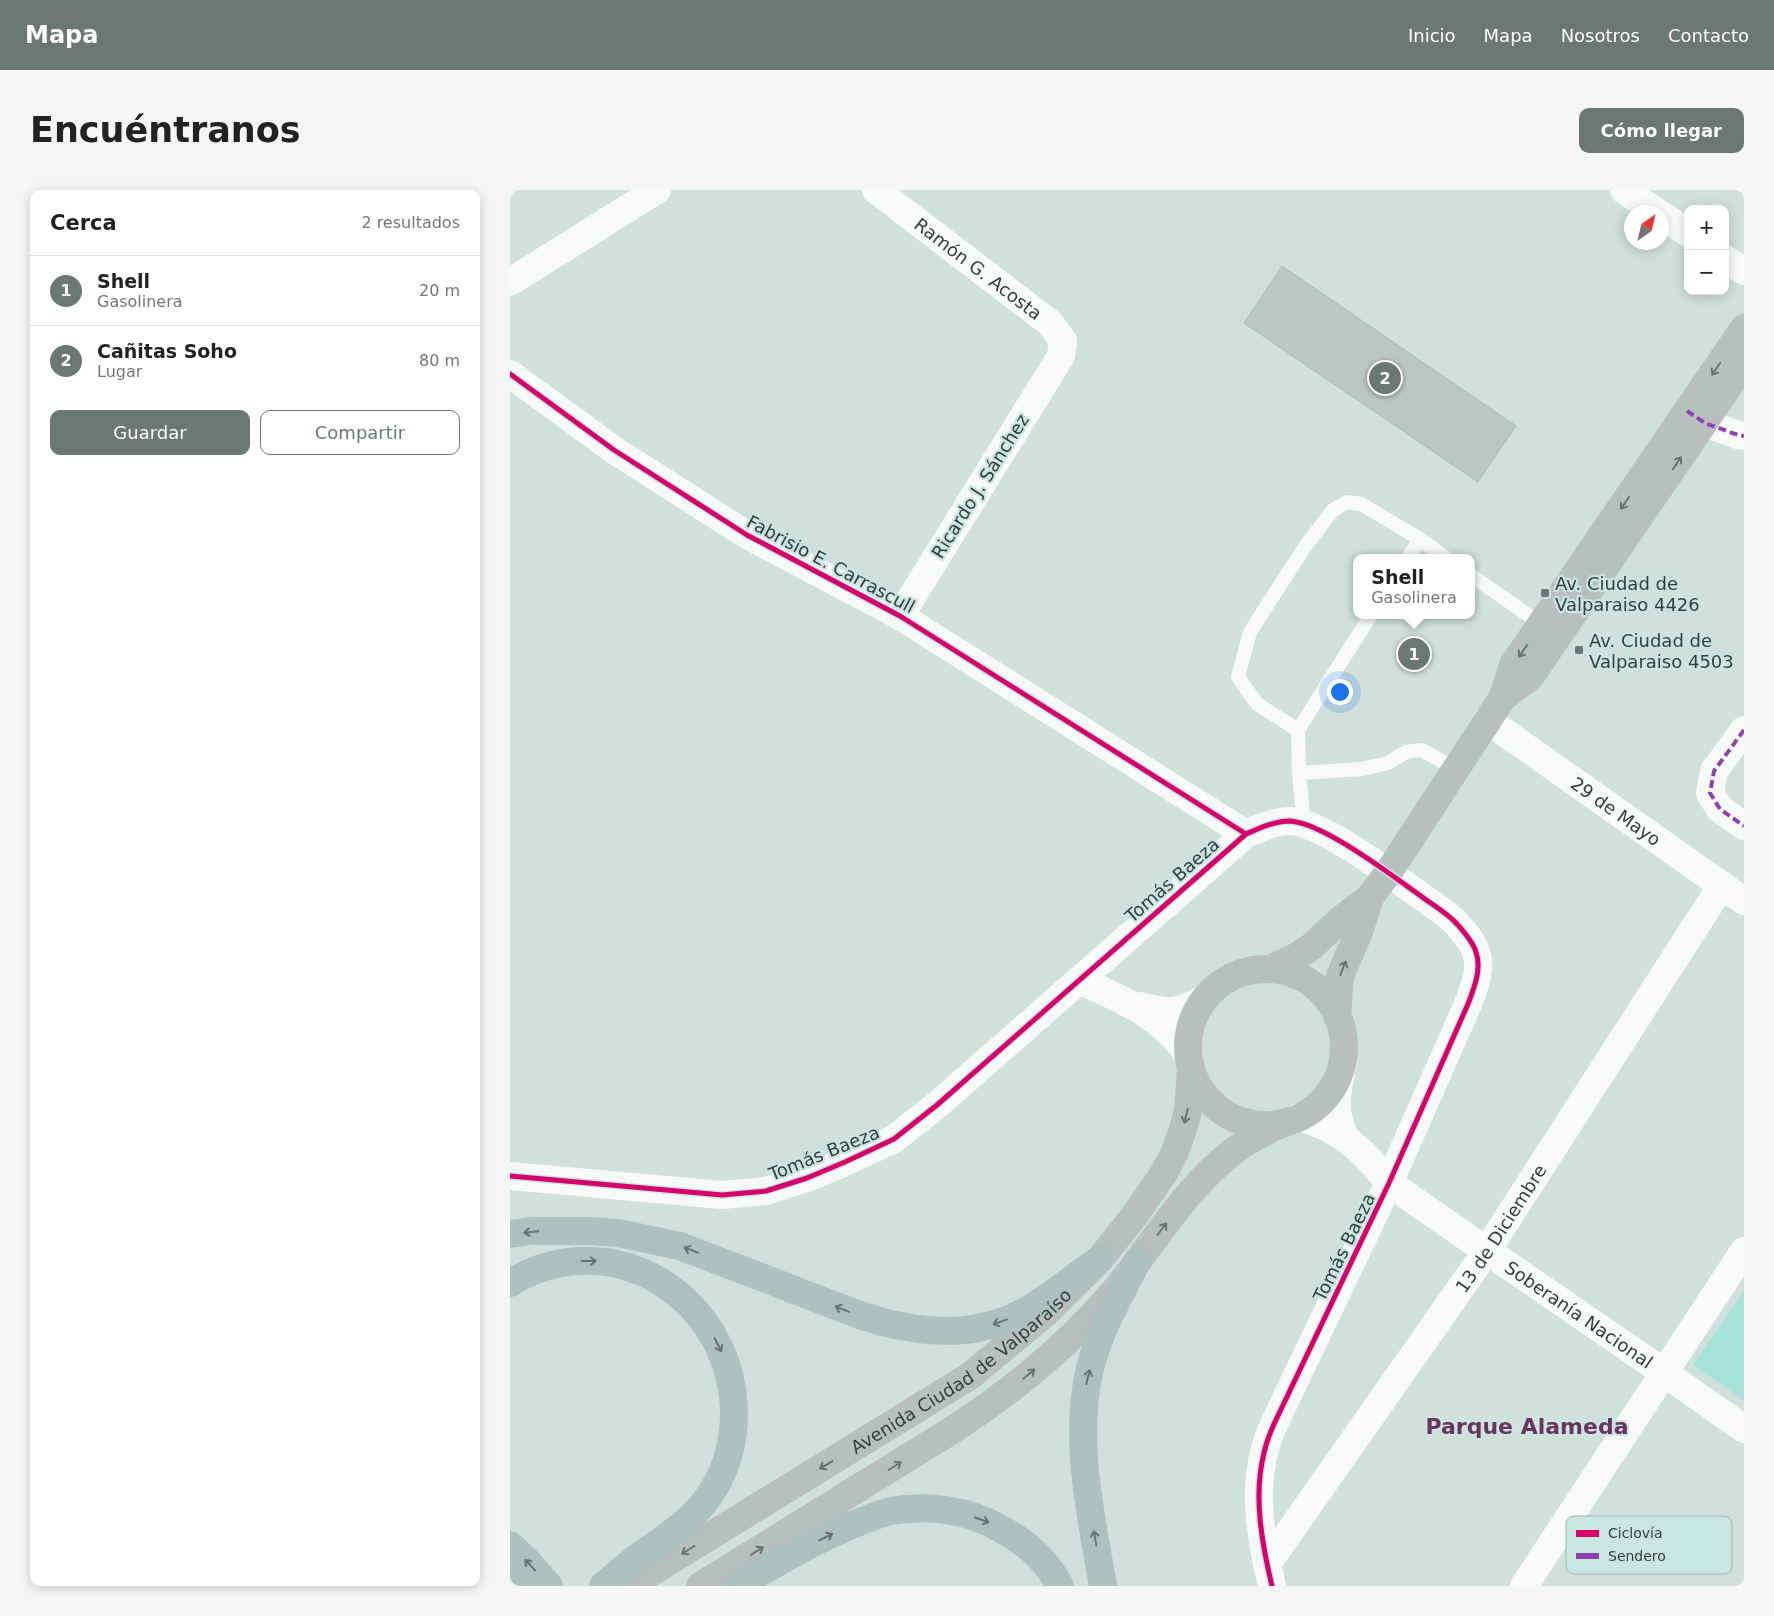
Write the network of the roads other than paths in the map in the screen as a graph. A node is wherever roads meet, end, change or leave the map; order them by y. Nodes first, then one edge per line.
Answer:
1 (657, 190) edge
2 (876, 190) edge
3 (1624, 190) edge
4 (1646, 205) edge
5 (1669, 221) edge
6 (1684, 230) edge
7 (1729, 262) edge
8 (1744, 271) edge
9 (510, 282) edge
10 (1744, 328) edge
11 (1061, 356) joint
12 (1744, 364) edge
13 (510, 374) edge
14 (1696, 417) junction
15 (1744, 436) edge
16 (1420, 539) junction
17 (1411, 554) edge
18 (1441, 554) edge
19 (1475, 578) edge
20 (900, 616) junction
21 (1368, 619) edge
22 (1541, 624) junction
23 (1503, 696) junction
24 (1487, 720) junction
25 (1298, 730) junction
26 (1744, 730) edge
27 (1456, 769) junction
28 (1298, 773) junction
29 (1304, 824) junction
30 (1744, 826) edge
31 (1246, 834) junction
32 (1388, 873) junction
33 (1722, 885) junction
34 (1370, 897) junction
35 (1744, 901) edge
36 (1270, 969) junction
37 (1080, 980) junction
38 (1205, 998) junction
39 (1124, 1001) junction
40 (1337, 1016) junction
41 (1190, 1062) junction
42 (1343, 1063) junction
43 (1294, 1119) junction
44 (1345, 1137) junction
45 (510, 1176) edge
46 (1389, 1183) junction
47 (510, 1234) edge
48 (1744, 1251) edge
49 (1486, 1252) junction
50 (1100, 1258) junction
51 (1138, 1260) junction
52 (510, 1283) edge
53 (1664, 1372) junction
54 (1744, 1429) edge
55 (1570, 1516) edge
56 (1566, 1522) edge
57 (510, 1546) edge
58 (645, 1565) junction
59 (1269, 1575) edge
60 (510, 1580) edge
61 (517, 1586) edge
62 (549, 1586) edge
63 (603, 1586) edge
64 (629, 1586) edge
65 (700, 1586) edge
66 (738, 1586) edge
67 (1060, 1586) edge
68 (1103, 1586) edge
69 (1524, 1586) edge

1 - 9 street
2 - 11 street, Ramón G. Acosta
3 - 4 street
5 - 6 street
7 - 8 street
10 -> 14 main road
11 - 20 street, Ricardo J. Sánchez
12 - 14 main road
13 - 20 street, Fabrisio E. Carrascull
14 - 15 street
14 -> 22 main road
23 -> 14 main road
16 - 17 lane
16 - 18 lane
16 - 25 lane
19 - 22 lane
20 - 31 street, Fabrisio E. Carrascull
21 - 25 lane
22 -> 23 main road
23 - 24 main road
24 - 27 main road
24 - 33 street, 29 de Mayo
25 - 28 lane
26 - 30 street
27 - 28 lane
27 - 32 main road
28 - 29 lane
29 - 31 street, Tomás Baeza
29 - 32 street, Tomás Baeza
31 - 37 street, Tomás Baeza
32 - 34 main road
32 - 46 street, Tomás Baeza
33 - 35 street, 29 de Mayo
33 - 49 street, 13 de Diciembre
34 - 36 main road
40 -> 34 main road
36 - 38 main road
36 - 40 main road
37 - 39 street
37 - 45 street, Tomás Baeza
38 - 39 street
38 - 41 main road
39 - 41 street
40 - 42 main road
41 - 43 main road
41 -> 50 main road, Avenida Ciudad de Valparaíso
42 - 43 main road
42 - 44 street
43 - 44 street, Soberanía Nacional
51 -> 43 main road, Avenida Ciudad de Valparaíso
44 - 46 street, Soberanía Nacional
46 - 49 street, Soberanía Nacional
46 - 59 street, Tomás Baeza
50 -> 47 highway
48 - 53 street
49 - 53 street, Soberanía Nacional
49 - 59 street, 13 de Diciembre
50 -> 58 main road, Avenida Ciudad de Valparaíso
65 -> 51 main road, Avenida Ciudad de Valparaíso
68 -> 51 highway
52 -> 58 highway
53 - 54 street, Soberanía Nacional
53 - 55 street
56 - 69 street
62 -> 57 highway
58 - 63 highway
58 - 64 main road, Avenida Ciudad de Valparaíso
60 - 61 highway
66 -> 67 highway

